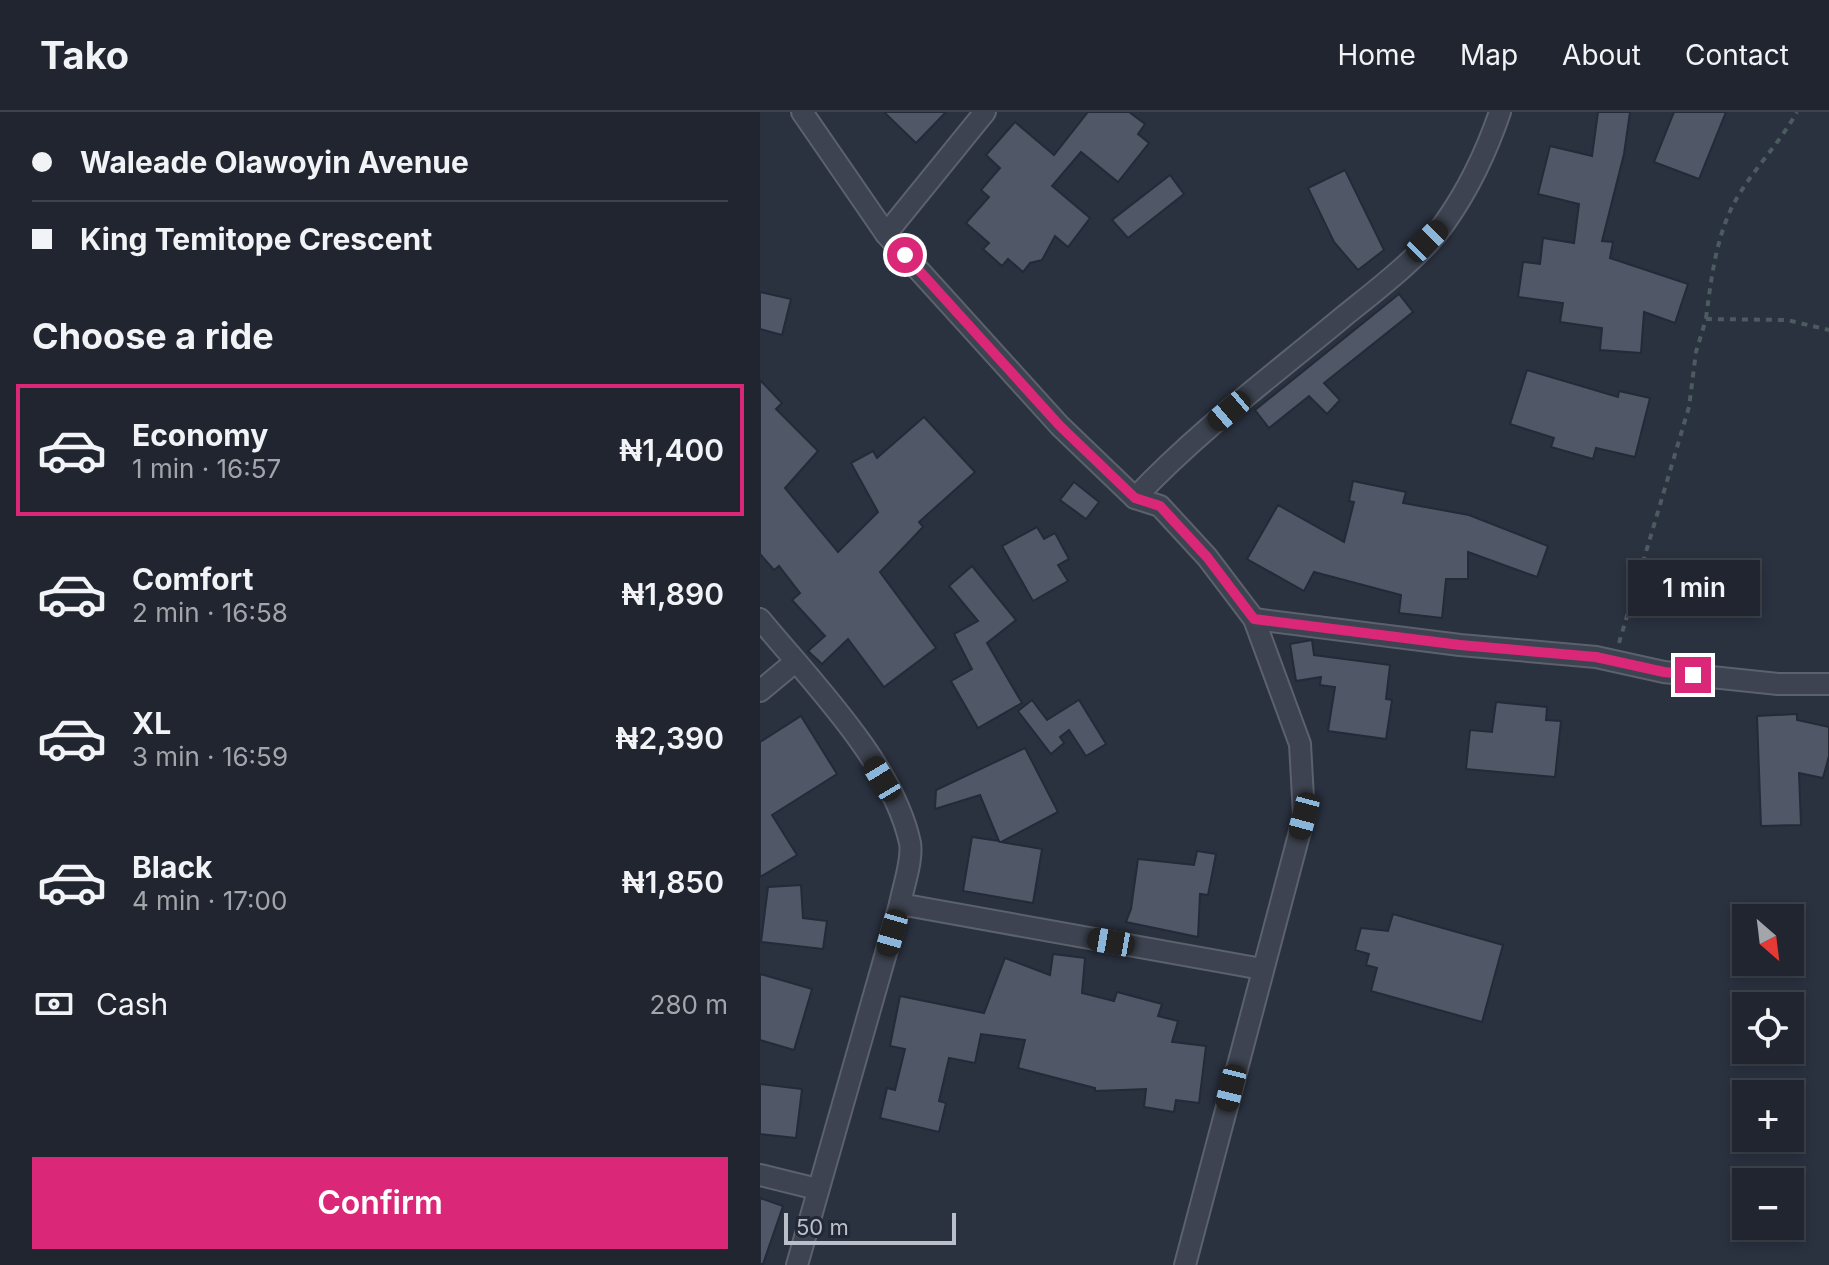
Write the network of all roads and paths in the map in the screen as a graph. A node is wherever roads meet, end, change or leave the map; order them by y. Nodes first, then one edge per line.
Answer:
1 (802, 112) edge
2 (985, 112) edge
3 (1500, 112) edge
4 (1797, 112) edge
5 (886, 234) junction
6 (1706, 319) junction
7 (1829, 330) edge
8 (1135, 498) junction
9 (760, 619) edge
10 (1254, 619) junction
11 (1615, 661) junction
12 (795, 662) junction
13 (1829, 684) edge
14 (760, 691) edge
15 (900, 904) junction
16 (1262, 969) junction
17 (760, 1175) edge
18 (817, 1189) junction
19 (797, 1265) edge
20 (1185, 1265) edge

1 - 5 street
2 - 5 street
3 - 8 street
4 - 6 path
5 - 8 street
6 - 7 path
6 - 11 path
8 - 10 street
9 - 12 street
10 - 11 street
10 - 16 street
11 - 13 street
12 - 14 street
12 - 15 street
15 - 16 street
15 - 18 street
16 - 20 street
17 - 18 street
18 - 19 street

